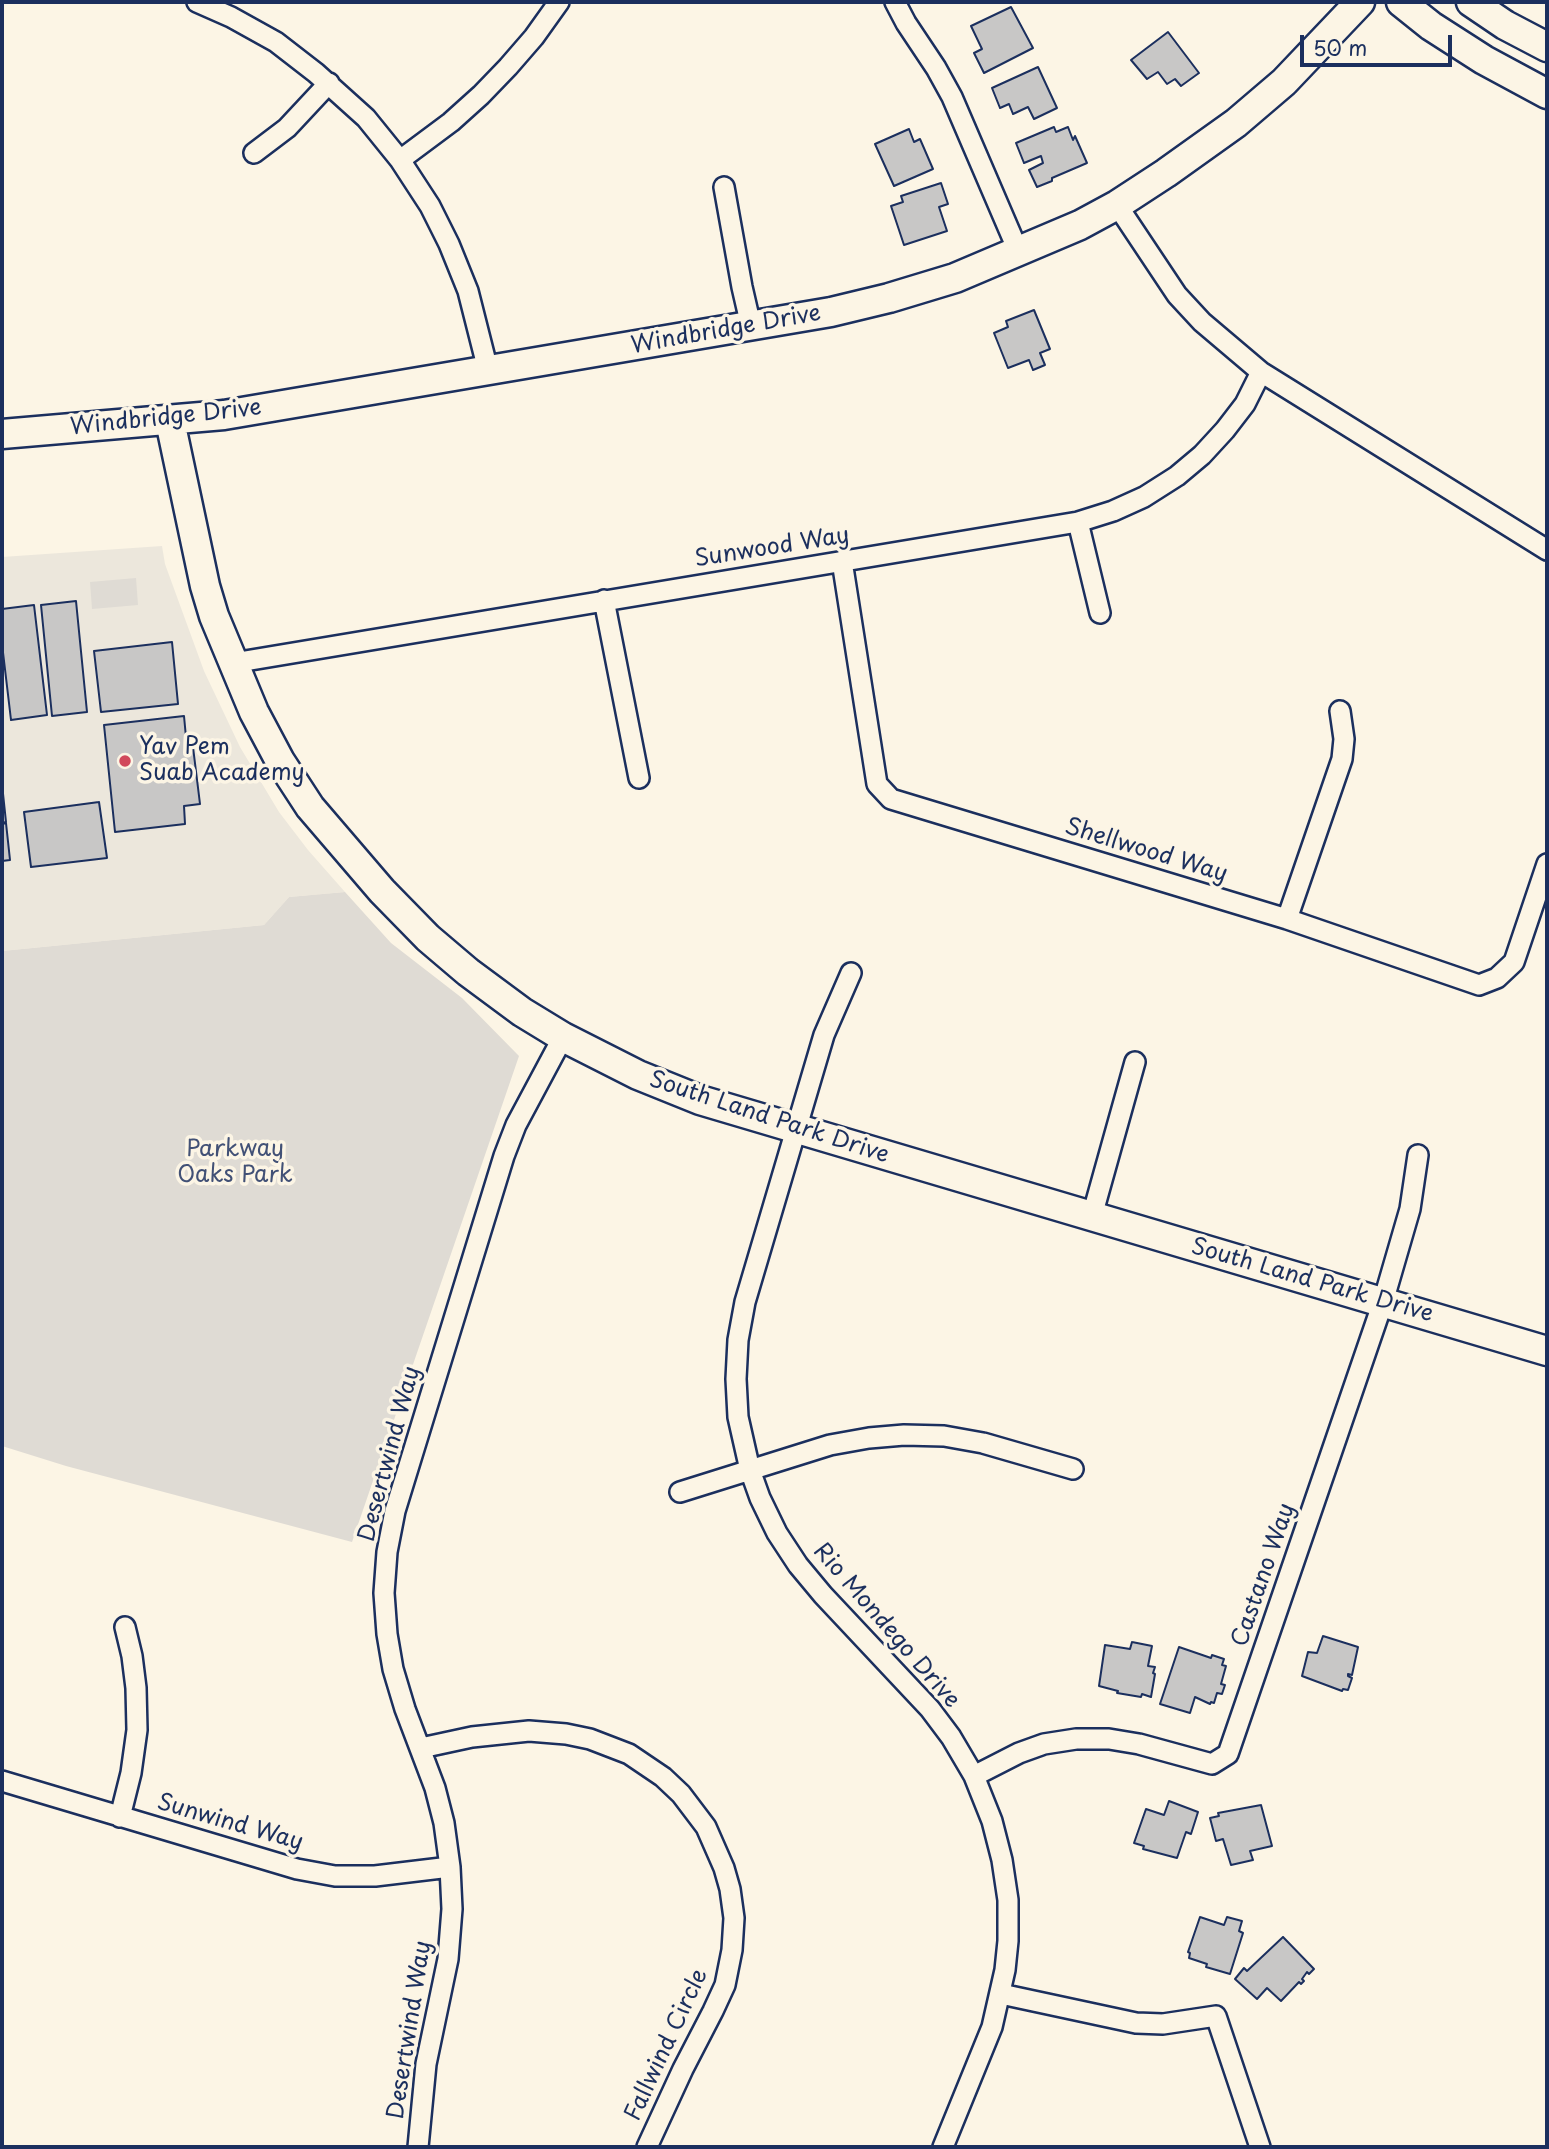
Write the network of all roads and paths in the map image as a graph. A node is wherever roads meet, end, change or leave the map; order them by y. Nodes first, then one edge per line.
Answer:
1 (197, 2) edge
2 (559, 2) edge
3 (895, 2) edge
4 (1360, 2) edge
5 (1401, 2) edge
6 (1471, 2) edge
7 (234, 9) edge
8 (1547, 47) edge
9 (329, 83) junction
10 (1547, 94) edge
11 (254, 153) dead end
12 (400, 160) junction
13 (724, 187) dead end
14 (1117, 205) junction
15 (1019, 253) junction
16 (751, 327) junction
17 (488, 370) junction
18 (1261, 372) junction
19 (170, 421) junction
20 (2, 434) edge
21 (1078, 522) junction
22 (1547, 550) edge
23 (842, 561) junction
24 (604, 600) junction
25 (1100, 613) dead end
26 (233, 663) junction
27 (1340, 711) dead end
28 (639, 778) dead end
29 (1547, 864) edge
30 (1287, 919) junction
31 (851, 973) dead end
32 (563, 1037) junction
33 (1135, 1062) dead end
34 (796, 1129) junction
35 (1418, 1155) dead end
36 (1092, 1216) junction
37 (1383, 1302) junction
38 (1547, 1351) edge
39 (1073, 1469) dead end
40 (750, 1470) junction
41 (680, 1492) dead end
42 (125, 1627) dead end
43 (421, 1748) junction
44 (974, 1776) junction
45 (2, 1781) edge
46 (120, 1817) junction
47 (450, 1867) junction
48 (1001, 1994) junction
49 (418, 2147) edge
50 (647, 2147) edge
51 (943, 2147) edge
52 (1260, 2147) edge

1 - 7 street
2 - 12 street
3 - 15 street
4 - 14 street, Windbridge Drive
5 - 10 street
6 - 8 street
7 - 9 street
9 - 11 street
9 - 12 street
12 - 17 street
13 - 16 street
14 - 15 street, Windbridge Drive
14 - 18 street
15 - 16 street, Windbridge Drive
16 - 17 street, Windbridge Drive
17 - 19 street, Windbridge Drive
18 - 21 street, Sunwood Way
18 - 22 street
19 - 20 street, Windbridge Drive
19 - 26 street, South Land Park Drive
21 - 23 street, Sunwood Way
21 - 25 street
23 - 24 street, Sunwood Way
23 - 30 street, Shellwood Way
24 - 26 street, Sunwood Way
24 - 28 street
26 - 32 street, South Land Park Drive
27 - 30 street
29 - 30 street, Shellwood Way
31 - 34 street, Rio Mondego Drive
32 - 34 street, South Land Park Drive
32 - 43 street, Desertwind Way
33 - 36 street
34 - 36 street, South Land Park Drive
34 - 40 street, Rio Mondego Drive
35 - 37 street, Castano Way
36 - 37 street, South Land Park Drive
37 - 38 street, South Land Park Drive
37 - 44 street, Castano Way
39 - 40 street
40 - 41 street
40 - 44 street, Rio Mondego Drive
42 - 46 street
43 - 47 street, Desertwind Way
43 - 50 street, Fallwind Circle
44 - 48 street, Rio Mondego Drive
45 - 46 street, Sunwind Way
46 - 47 street, Sunwind Way
47 - 49 street, Desertwind Way
48 - 51 street, Rio Mondego Drive
48 - 52 street

